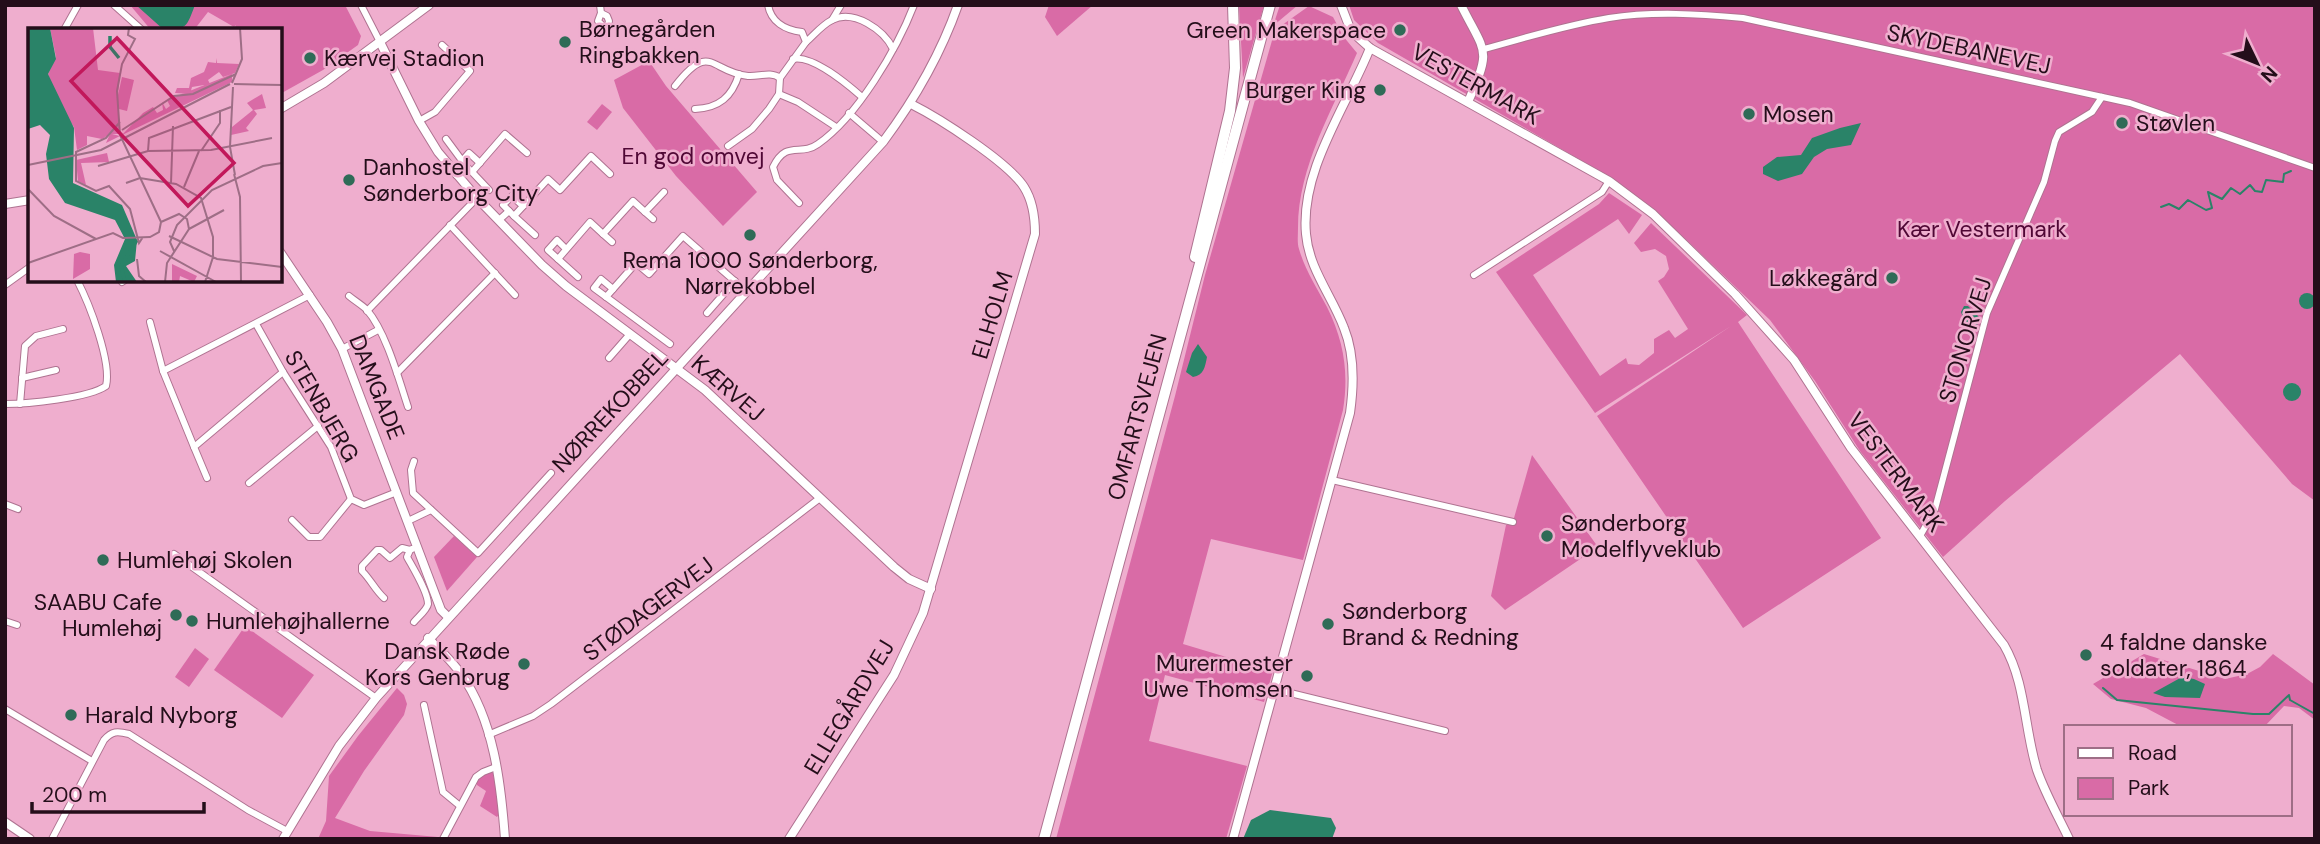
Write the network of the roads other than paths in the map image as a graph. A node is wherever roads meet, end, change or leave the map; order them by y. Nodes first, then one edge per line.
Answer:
1 (78, 5) edge
2 (114, 5) edge
3 (361, 5) edge
4 (429, 5) edge
5 (768, 5) edge
6 (914, 5) edge
7 (958, 5) edge
8 (1233, 5) edge
9 (1272, 5) edge
10 (1341, 5) edge
11 (1461, 5) edge
12 (841, 11) edge
13 (65, 28) edge
14 (140, 28) edge
15 (802, 32) junction
16 (817, 32) junction
17 (898, 40) junction
18 (889, 41) junction
19 (380, 42) junction
20 (442, 45) dead end
21 (804, 45) junction
22 (1370, 48) junction
23 (1484, 49) junction
24 (893, 50) junction
25 (805, 58) junction
26 (792, 59) junction
27 (738, 74) junction
28 (780, 78) junction
29 (675, 86) dead end
30 (779, 94) junction
31 (862, 97) junction
32 (2102, 97) junction
33 (1468, 102) junction
34 (911, 104) junction
35 (282, 108) edge
36 (695, 109) dead end
37 (849, 113) junction
38 (419, 121) junction
39 (836, 127) junction
40 (446, 139) dead end
41 (883, 142) junction
42 (729, 146) dead end
43 (527, 153) dead end
44 (480, 163) junction
45 (467, 166) junction
46 (2315, 168) edge
47 (610, 174) dead end
48 (456, 175) junction
49 (1609, 181) junction
50 (489, 190) dead end
51 (664, 191) dead end
52 (477, 198) junction
53 (28, 200) edge
54 (799, 203) dead end
55 (5, 204) edge
56 (523, 206) junction
57 (645, 212) junction
58 (511, 213) junction
59 (653, 219) dead end
60 (499, 220) junction
61 (450, 225) junction
62 (603, 234) junction
63 (535, 235) dead end
64 (612, 242) dead end
65 (566, 249) junction
66 (282, 255) edge
67 (555, 256) junction
68 (542, 265) junction
69 (28, 268) edge
70 (495, 273) junction
71 (1475, 275) dead end
72 (578, 277) dead end
73 (735, 281) junction
74 (78, 282) edge
75 (5, 285) edge
76 (613, 289) junction
77 (746, 291) junction
78 (310, 295) junction
79 (515, 295) dead end
80 (603, 295) junction
81 (349, 296) dead end
82 (591, 304) junction
83 (367, 311) junction
84 (707, 313) dead end
85 (150, 322) dead end
86 (256, 324) junction
87 (63, 329) dead end
88 (378, 330) junction
89 (630, 334) junction
90 (670, 344) dead end
91 (342, 349) junction
92 (609, 358) dead end
93 (676, 368) junction
94 (56, 370) dead end
95 (163, 371) junction
96 (283, 372) junction
97 (397, 373) junction
98 (22, 378) junction
99 (1166, 392) junction
100 (5, 404) edge
101 (20, 404) junction
102 (408, 407) dead end
103 (318, 426) junction
104 (194, 447) junction
105 (414, 461) dead end
106 (551, 473) dead end
107 (207, 478) dead end
108 (1332, 480) junction
109 (249, 483) dead end
110 (397, 492) junction
111 (820, 498) junction
112 (351, 499) junction
113 (5, 504) edge
114 (18, 509) dead end
115 (431, 510) junction
116 (292, 520) dead end
117 (408, 522) junction
118 (1513, 522) dead end
119 (1920, 536) junction
120 (413, 549) junction
121 (174, 554) dead end
122 (931, 589) junction
123 (384, 598) dead end
124 (448, 617) junction
125 (5, 621) edge
126 (414, 622) dead end
127 (17, 625) dead end
128 (428, 638) junction
129 (1274, 689) junction
130 (376, 698) junction
131 (424, 705) dead end
132 (5, 709) edge
133 (1445, 731) dead end
134 (488, 735) junction
135 (93, 761) junction
136 (496, 767) junction
137 (460, 806) junction
138 (5, 822) edge
139 (285, 835) edge
140 (30, 839) edge
141 (52, 839) edge
142 (443, 839) edge
143 (505, 839) edge
144 (789, 839) edge
145 (1044, 839) edge
146 (1233, 839) edge
147 (2069, 839) edge

1 - 13 street
2 - 14 street
3 - 19 street, KÆRVEJ
4 - 19 street
5 - 15 street
6 - 17 street
7 - 34 street, NØRREKOBBEL
8 - 99 highway
9 - 99 highway, OMFARTSVEJEN
10 - 22 street, VESTERMARK
11 - 23 street
12 - 16 street
12 - 18 street
15 - 16 street
15 - 21 street
16 - 21 street
17 - 18 street
17 - 24 street
18 - 24 street
19 - 35 street
19 - 38 street, KÆRVEJ
20 - 38 street
21 - 25 street
21 - 26 street
22 - 33 street, VESTERMARK
22 - 108 street
23 - 32 street, SKYDEBANEVEJ
23 - 33 street
24 - 31 street
25 - 26 street
25 - 31 street
26 - 28 street
27 - 28 street
27 - 29 street
27 - 36 street
28 - 30 street
30 - 39 street
30 - 42 street
31 - 37 street
32 - 46 street, SKYDEBANEVEJ
32 - 119 street, STONORVEJ
33 - 49 street, VESTERMARK
34 - 41 street, NØRREKOBBEL
34 - 122 street, ELHOLM
37 - 39 street
37 - 41 street
38 - 48 street, KÆRVEJ
39 - 54 street
40 - 45 street
41 - 77 street, NØRREKOBBEL
43 - 44 street
44 - 45 street
44 - 45 street
45 - 48 street
45 - 50 street
47 - 56 street
48 - 52 street, KÆRVEJ
49 - 71 street
49 - 119 street, VESTERMARK
51 - 57 street
52 - 60 street, KÆRVEJ
52 - 61 street
53 - 55 street
56 - 58 street
56 - 58 street
57 - 59 street
57 - 62 street
58 - 60 street
58 - 63 street
60 - 68 street, KÆRVEJ
61 - 70 street
61 - 83 street
62 - 64 street
62 - 65 street
65 - 67 street
65 - 67 street
66 - 78 street, DAMGADE
67 - 68 street
67 - 72 street
68 - 82 street, KÆRVEJ
69 - 75 street
70 - 79 street
70 - 97 street
73 - 76 street
73 - 77 street
73 - 84 street
74 - 101 street
76 - 80 street
76 - 80 street
77 - 93 street, NØRREKOBBEL
78 - 86 street
78 - 91 street, DAMGADE
80 - 82 street
80 - 90 street
81 - 83 street
82 - 89 street, KÆRVEJ
83 - 88 street
85 - 95 street
86 - 95 street
86 - 96 street, STENBJERG
87 - 98 street
88 - 91 street
88 - 97 street
89 - 92 street
89 - 93 street, KÆRVEJ
91 - 110 street, DAMGADE
93 - 111 street, KÆRVEJ
93 - 124 street, NØRREKOBBEL
94 - 98 street
95 - 104 street
96 - 103 street, STENBJERG
96 - 104 street
97 - 102 street
98 - 101 street
99 - 145 highway, OMFARTSVEJEN
100 - 101 street
103 - 109 street
103 - 112 street, STENBJERG
104 - 107 street
105 - 115 street
106 - 115 street
108 - 118 street
108 - 129 street
110 - 112 street, STENBJERG
110 - 117 street, DAMGADE
111 - 122 street, KÆRVEJ
111 - 134 street, STØDAGERVEJ
112 - 116 street
113 - 114 street
115 - 117 street
117 - 120 street, DAMGADE
119 - 147 street, VESTERMARK
120 - 123 street
120 - 124 street, DAMGADE
120 - 126 street, DAMGADE
121 - 130 street
122 - 144 street, ELLEGÅRDVEJ
124 - 128 street, NØRREKOBBEL
125 - 127 street
128 - 130 street, NØRREKOBBEL
128 - 134 street
129 - 133 street
129 - 146 street
130 - 139 street, NØRREKOBBEL
131 - 137 street
132 - 135 street
134 - 136 street
135 - 139 street
135 - 141 street
136 - 137 street
136 - 143 street
137 - 142 street
138 - 140 street

